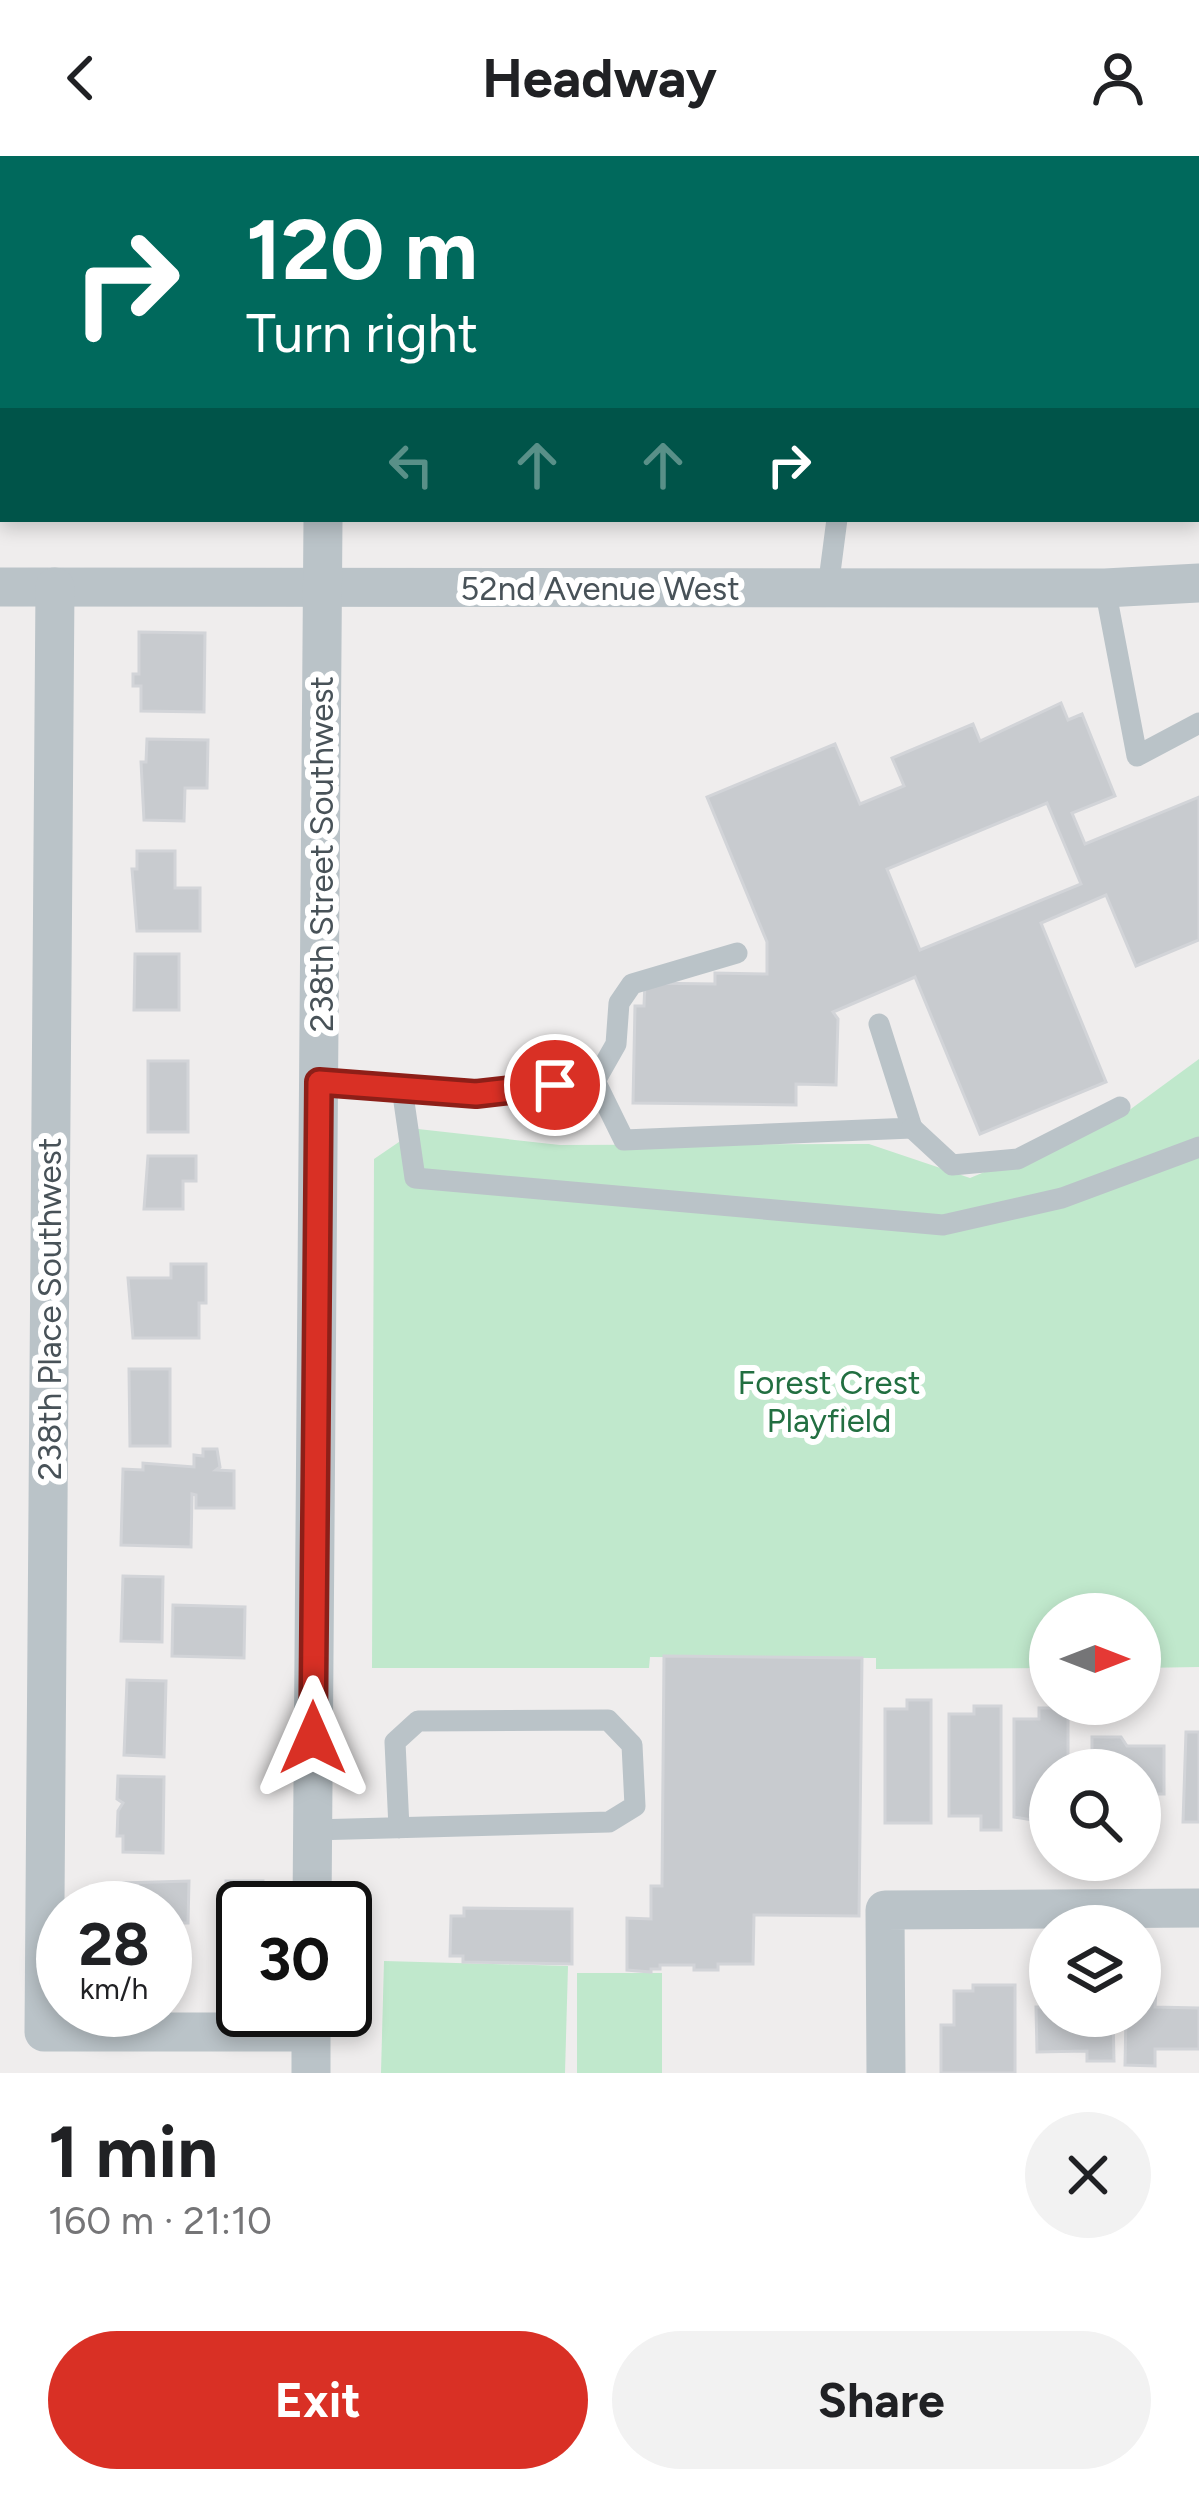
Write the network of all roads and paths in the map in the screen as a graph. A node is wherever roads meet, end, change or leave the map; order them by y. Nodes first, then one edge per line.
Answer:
1 (323, 522) edge
2 (837, 522) edge
3 (1199, 583) edge
4 (0, 587) edge
5 (55, 587) junction
6 (323, 588) junction
7 (828, 588) junction
8 (1105, 588) junction
9 (1199, 723) edge
10 (737, 953) dead end
11 (879, 1024) dead end
12 (595, 1081) junction
13 (319, 1082) junction
14 (402, 1088) junction
15 (1120, 1107) dead end
16 (912, 1128) junction
17 (1199, 1147) edge
18 (399, 1828) junction
19 (312, 1830) junction
20 (311, 1881) edge
21 (1199, 1908) edge
22 (216, 2025) edge
23 (311, 2037) edge
24 (311, 2073) edge
25 (886, 2073) edge

1 - 6 street, 238th Street Southwest
2 - 7 lane
3 - 8 street, 52nd Avenue West
4 - 5 street, 52nd Avenue West
5 - 6 street, 52nd Avenue West
5 - 22 street, 238th Place Southwest
6 - 7 street, 52nd Avenue West
6 - 13 street, 238th Street Southwest
7 - 8 street, 52nd Avenue West
8 - 9 lane
10 - 12 lane
11 - 16 lane
12 - 14 lane
12 - 16 lane
13 - 14 lane
13 - 19 street, 238th Street Southwest
14 - 17 lane
15 - 16 lane
18 - 18 lane
18 - 19 lane
19 - 20 street, 238th Street Southwest
21 - 25 street
23 - 24 street

